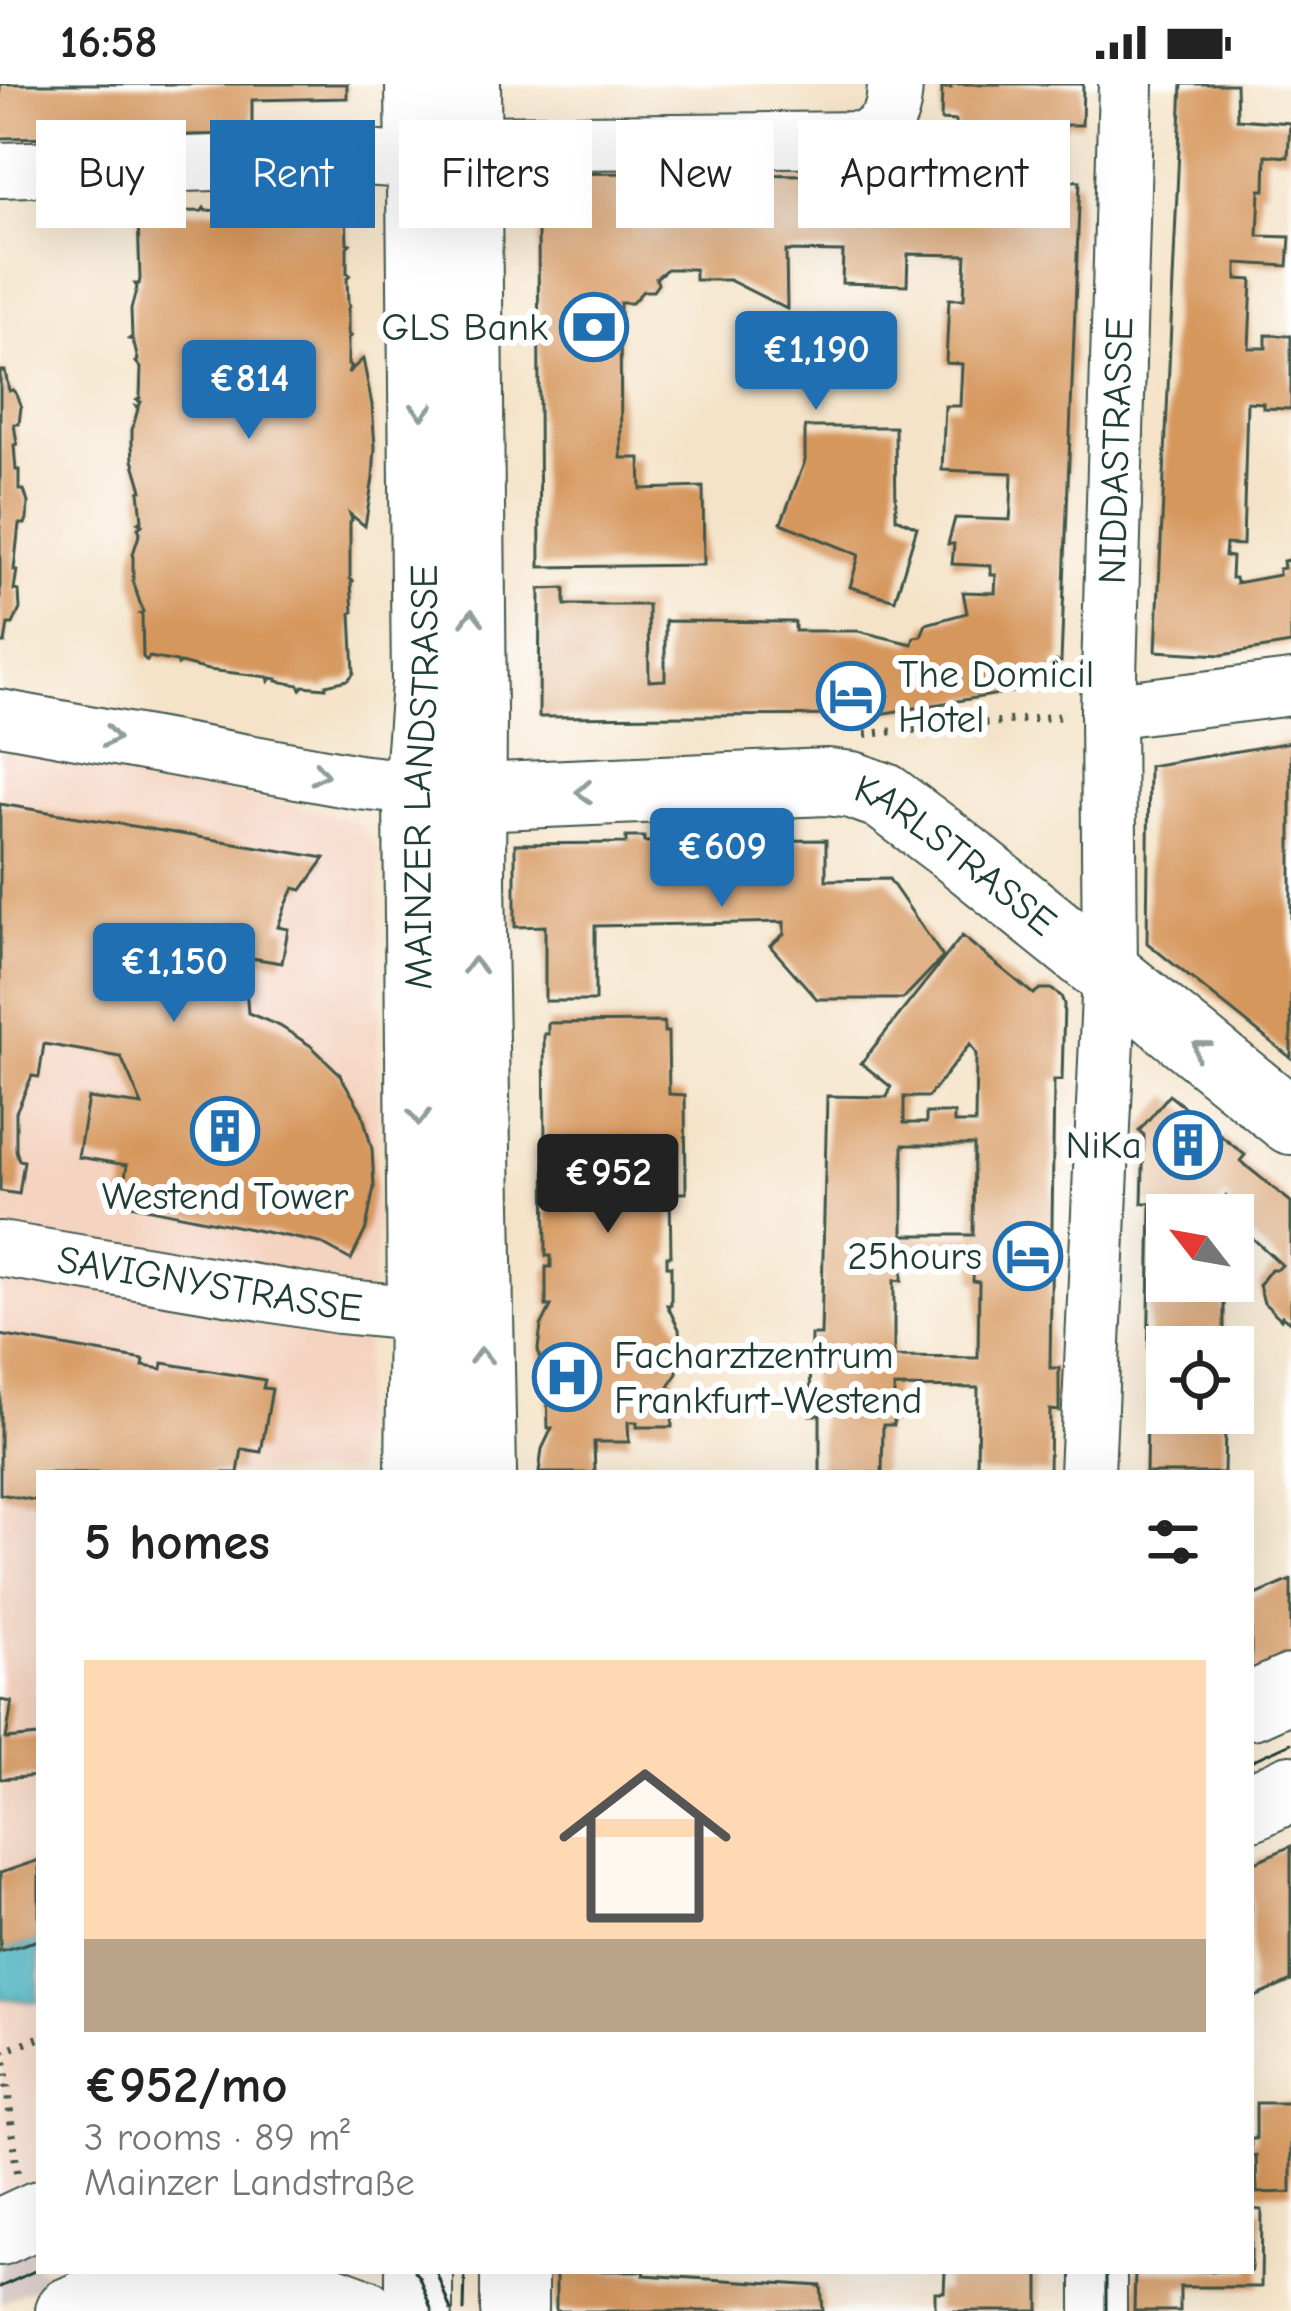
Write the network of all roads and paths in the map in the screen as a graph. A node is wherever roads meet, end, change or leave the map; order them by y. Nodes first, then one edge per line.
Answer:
1 (419, 84) edge
2 (895, 84) edge
3 (1126, 84) edge
4 (445, 120) edge
5 (592, 133) edge
6 (399, 147) edge
7 (0, 170) edge
8 (451, 228) edge
9 (1291, 688) edge
10 (1108, 711) junction
11 (0, 717) edge
12 (446, 792) junction
13 (1108, 816) junction
14 (986, 875) junction
15 (1110, 975) junction
16 (1291, 1121) edge
17 (0, 1249) edge
18 (421, 1314) junction
19 (419, 1470) edge
20 (484, 1470) edge
21 (1087, 1470) edge
22 (1291, 1688) edge
23 (1254, 1705) edge
24 (1291, 1788) edge
25 (1254, 1806) edge
26 (36, 2039) edge
27 (2, 2047) edge
28 (19, 2208) edge
29 (154, 2274) edge
30 (161, 2274) edge
31 (419, 2274) edge
32 (514, 2274) edge
33 (1100, 2274) edge
34 (69, 2311) edge
35 (362, 2311) edge
36 (419, 2311) edge
37 (514, 2311) edge
38 (1099, 2311) edge

1 - 4 main road, MAINZER LANDSTRASSE
2 - 5 street
3 - 10 street, NIDDASTRASSE
6 - 7 street
8 - 12 main road, MAINZER LANDSTRASSE
9 - 10 street
10 - 13 street, NIDDASTRASSE
11 -> 12 street
14 -> 12 main road, KARLSTRASSE
12 -> 18 main road, MAINZER LANDSTRASSE
20 -> 12 main road, MAINZER LANDSTRASSE
13 - 14 street, NIDDASTRASSE
13 - 15 street, NIDDASTRASSE
14 - 15 main road, KARLSTRASSE
16 -> 15 main road, KARLSTRASSE
15 - 21 street, NIDDASTRASSE
17 - 18 street, SAVIGNYSTRASSE
18 - 19 main road, MAINZER LANDSTRASSE
22 - 23 main road
24 - 25 main road
26 - 27 path
27 - 28 path
29 - 34 main road
30 - 35 main road
31 - 36 main road
32 - 37 main road
33 - 38 street

